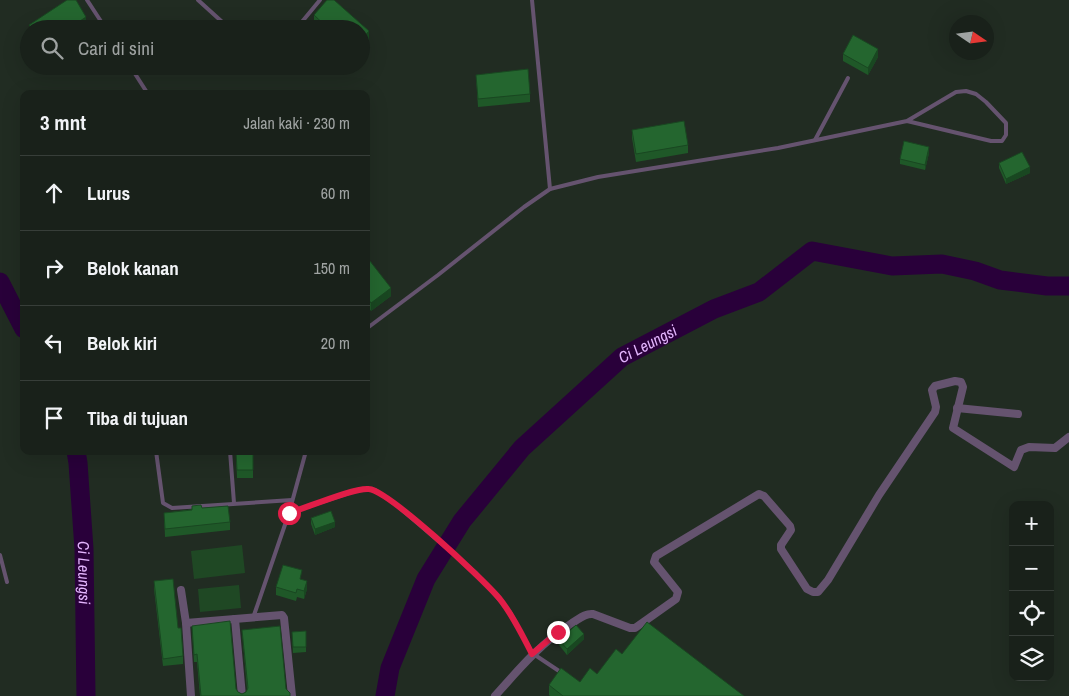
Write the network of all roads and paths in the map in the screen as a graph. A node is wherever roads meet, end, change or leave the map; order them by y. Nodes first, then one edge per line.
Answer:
1 (87, 0) edge
2 (198, 0) edge
3 (320, 0) edge
4 (532, 0) edge
5 (100, 20) edge
6 (220, 20) edge
7 (303, 20) edge
8 (136, 75) edge
9 (848, 78) dead end
10 (145, 90) edge
11 (907, 121) junction
12 (815, 140) junction
13 (550, 189) junction
14 (370, 326) edge
15 (957, 408) junction
16 (1018, 414) dead end
17 (1069, 437) edge
18 (157, 455) edge
19 (230, 455) edge
20 (305, 455) edge
21 (292, 500) junction
22 (234, 503) junction
23 (289, 513) junction
24 (0, 555) edge
25 (7, 582) dead end
26 (181, 590) dead end
27 (253, 618) junction
28 (235, 619) junction
29 (186, 623) junction
30 (532, 654) junction
31 (564, 675) edge
32 (191, 696) edge
33 (242, 696) edge
34 (292, 696) edge
35 (495, 696) edge

1 - 5 lane
2 - 6 lane
3 - 7 lane
4 - 13 lane
8 - 10 lane
9 - 12 lane
11 - 11 lane
11 - 12 lane
12 - 13 lane
13 - 14 lane
15 - 16 street
15 - 17 street
15 - 30 street
18 - 22 lane
19 - 22 lane
20 - 21 lane
21 - 22 lane
21 - 23 lane
23 - 27 lane
23 - 30 lane
24 - 25 lane
26 - 29 street
27 - 28 street
27 - 34 street
28 - 29 street
28 - 33 street
29 - 32 street
30 - 31 lane
30 - 35 street

